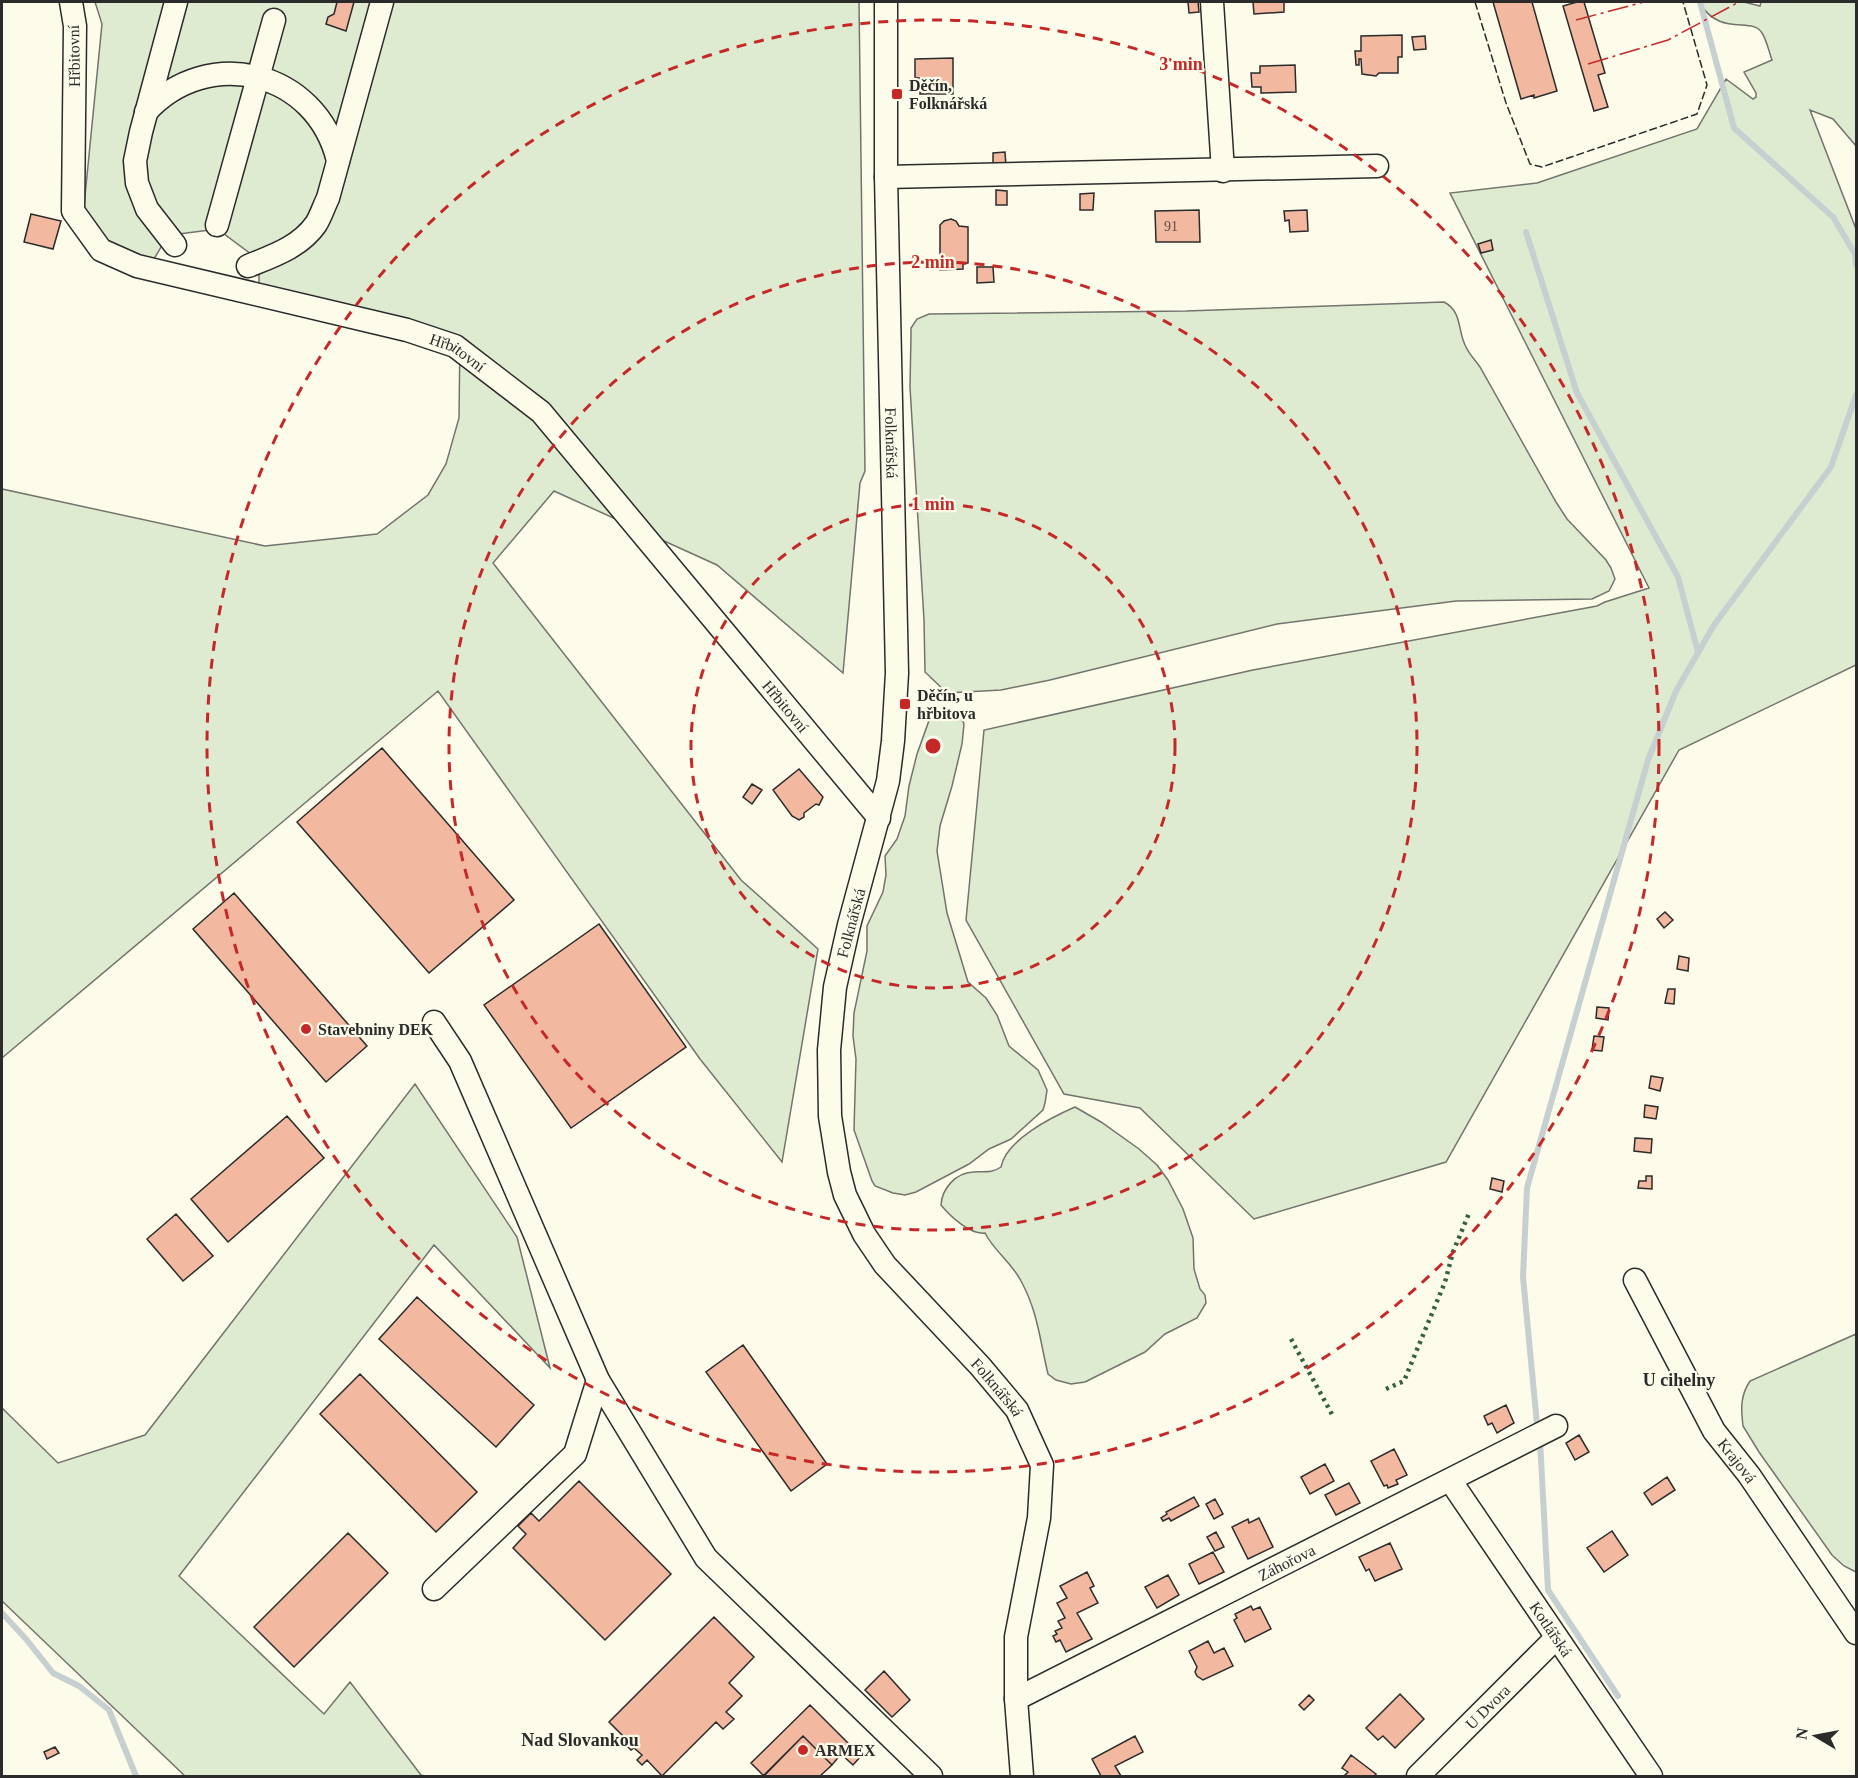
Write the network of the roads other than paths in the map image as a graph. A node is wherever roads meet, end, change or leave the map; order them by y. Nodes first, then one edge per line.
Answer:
1 (70, 2) edge
2 (176, 2) edge
3 (382, 2) edge
4 (886, 2) edge
5 (1212, 2) edge
6 (274, 20) dead end
7 (258, 77) junction
8 (146, 112) junction
9 (338, 161) junction
10 (1377, 166) dead end
11 (1223, 171) junction
12 (886, 177) junction
13 (217, 225) dead end
14 (175, 245) dead end
15 (248, 266) dead end
16 (879, 818) junction
17 (434, 1022) dead end
18 (1635, 1280) dead end
19 (598, 1380) junction
20 (1556, 1426) dead end
21 (1450, 1480) junction
22 (434, 1589) dead end
23 (1857, 1633) edge
24 (1556, 1638) junction
25 (1016, 1699) junction
26 (931, 1776) edge
27 (1022, 1776) edge
28 (1418, 1776) edge
29 (1651, 1776) edge

1 - 16 street, Hřbitovní
2 - 8 street
3 - 9 street
4 - 12 street, Folknářská
5 - 11 street
6 - 7 street
7 - 8 street
7 - 9 street
7 - 13 street
8 - 14 street
9 - 15 street
10 - 11 street
11 - 12 street
12 - 16 street, Folknářská
16 - 25 street, Folknářská
17 - 19 street
18 - 23 street, Krajová
19 - 22 street
19 - 26 street
20 - 21 street, Záhořova
21 - 24 street, Kotlářská
21 - 25 street, Záhořova
24 - 28 street, U Dvora
24 - 29 street, Kotlářská
25 - 27 street, Folknářská

